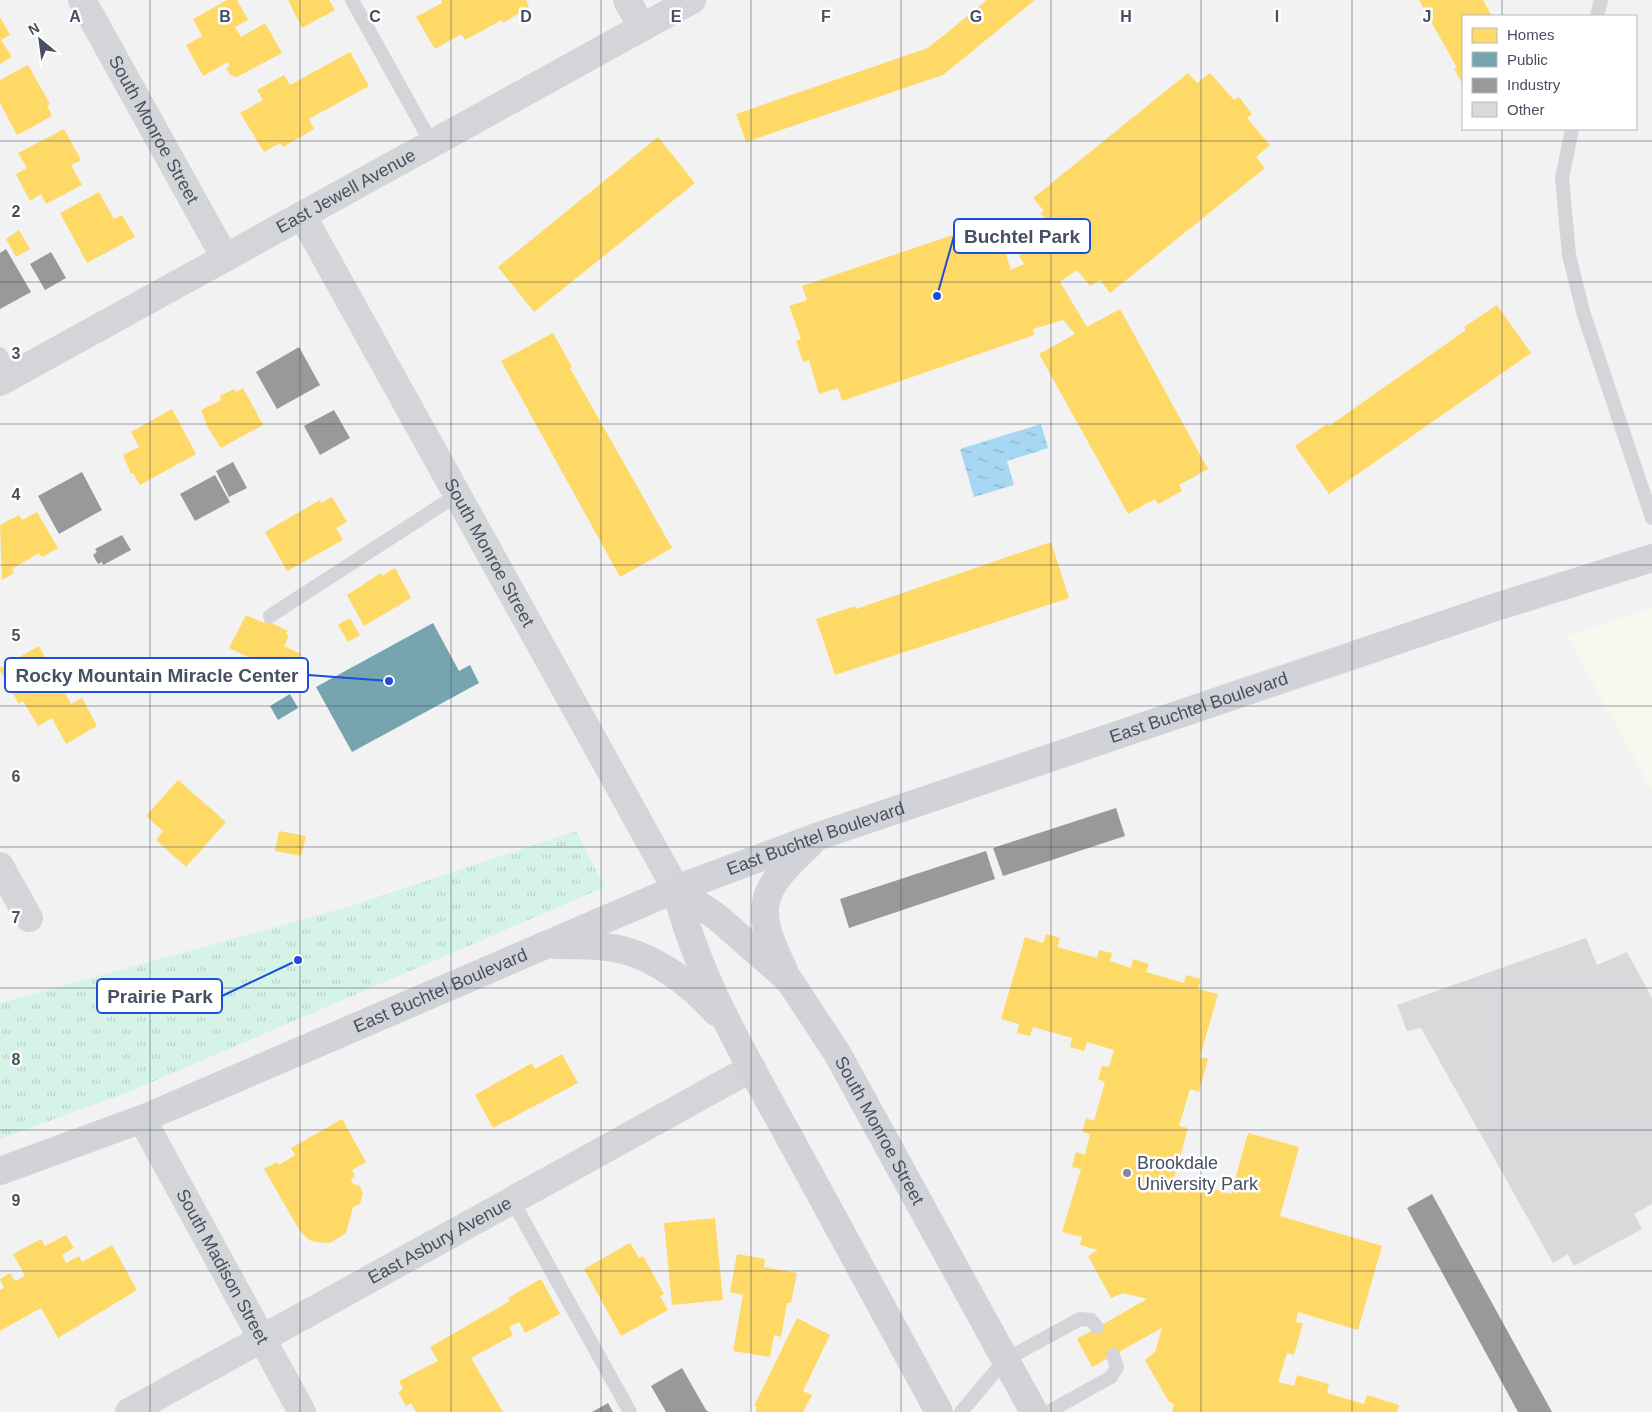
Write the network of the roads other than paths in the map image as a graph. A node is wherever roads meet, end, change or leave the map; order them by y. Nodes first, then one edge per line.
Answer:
1 (82, 0) edge
2 (352, 0) edge
3 (627, 0) edge
4 (692, 0) edge
5 (1601, 0) edge
6 (1597, 15) edge
7 (642, 28) junction
8 (1572, 130) edge
9 (432, 144) junction
10 (302, 215) junction
11 (225, 258) junction
12 (4, 370) edge
13 (457, 495) junction
14 (1652, 518) edge
15 (1652, 558) edge
16 (270, 616) dead end
17 (819, 836) junction
18 (0, 866) edge
19 (676, 889) junction
20 (29, 918) dead end
21 (550, 945) junction
22 (789, 980) junction
23 (732, 1029) junction
24 (752, 1068) junction
25 (142, 1120) junction
26 (0, 1170) edge
27 (512, 1200) junction
28 (1097, 1327) dead end
29 (262, 1338) junction
30 (1113, 1355) dead end
31 (1006, 1360) junction
32 (128, 1412) edge
33 (302, 1412) edge
34 (630, 1412) edge
35 (939, 1412) edge
36 (961, 1412) edge
37 (1034, 1412) edge
38 (1048, 1412) edge

1 - 11 street, South Monroe Street
2 - 9 lane
3 - 7 street
4 - 7 street, East Jewell Avenue
5 - 6 lane
7 - 9 street, East Jewell Avenue
8 - 14 lane
9 - 10 street, East Jewell Avenue
10 - 11 street, East Jewell Avenue
10 - 13 street, South Monroe Street
11 - 12 street, East Jewell Avenue
13 - 16 lane
13 - 19 street, South Monroe Street
15 - 17 main road, East Buchtel Boulevard
17 - 19 main road, East Buchtel Boulevard
17 - 22 main road
18 - 20 street
19 - 21 main road, East Buchtel Boulevard
19 - 22 main road, South Monroe Street
19 - 23 main road, South Monroe Street
21 - 23 main road
21 - 25 main road, East Buchtel Boulevard
22 - 31 main road, South Monroe Street
23 - 24 main road, South Monroe Street
24 - 27 street, East Asbury Avenue
24 - 35 main road, South Monroe Street
25 - 26 main road, East Buchtel Boulevard
25 - 29 street, South Madison Street
27 - 29 street, East Asbury Avenue
27 - 34 lane
28 - 31 lane
29 - 32 street, East Asbury Avenue
29 - 33 street, South Madison Street
30 - 38 lane
31 - 36 lane
31 - 37 main road, South Monroe Street

